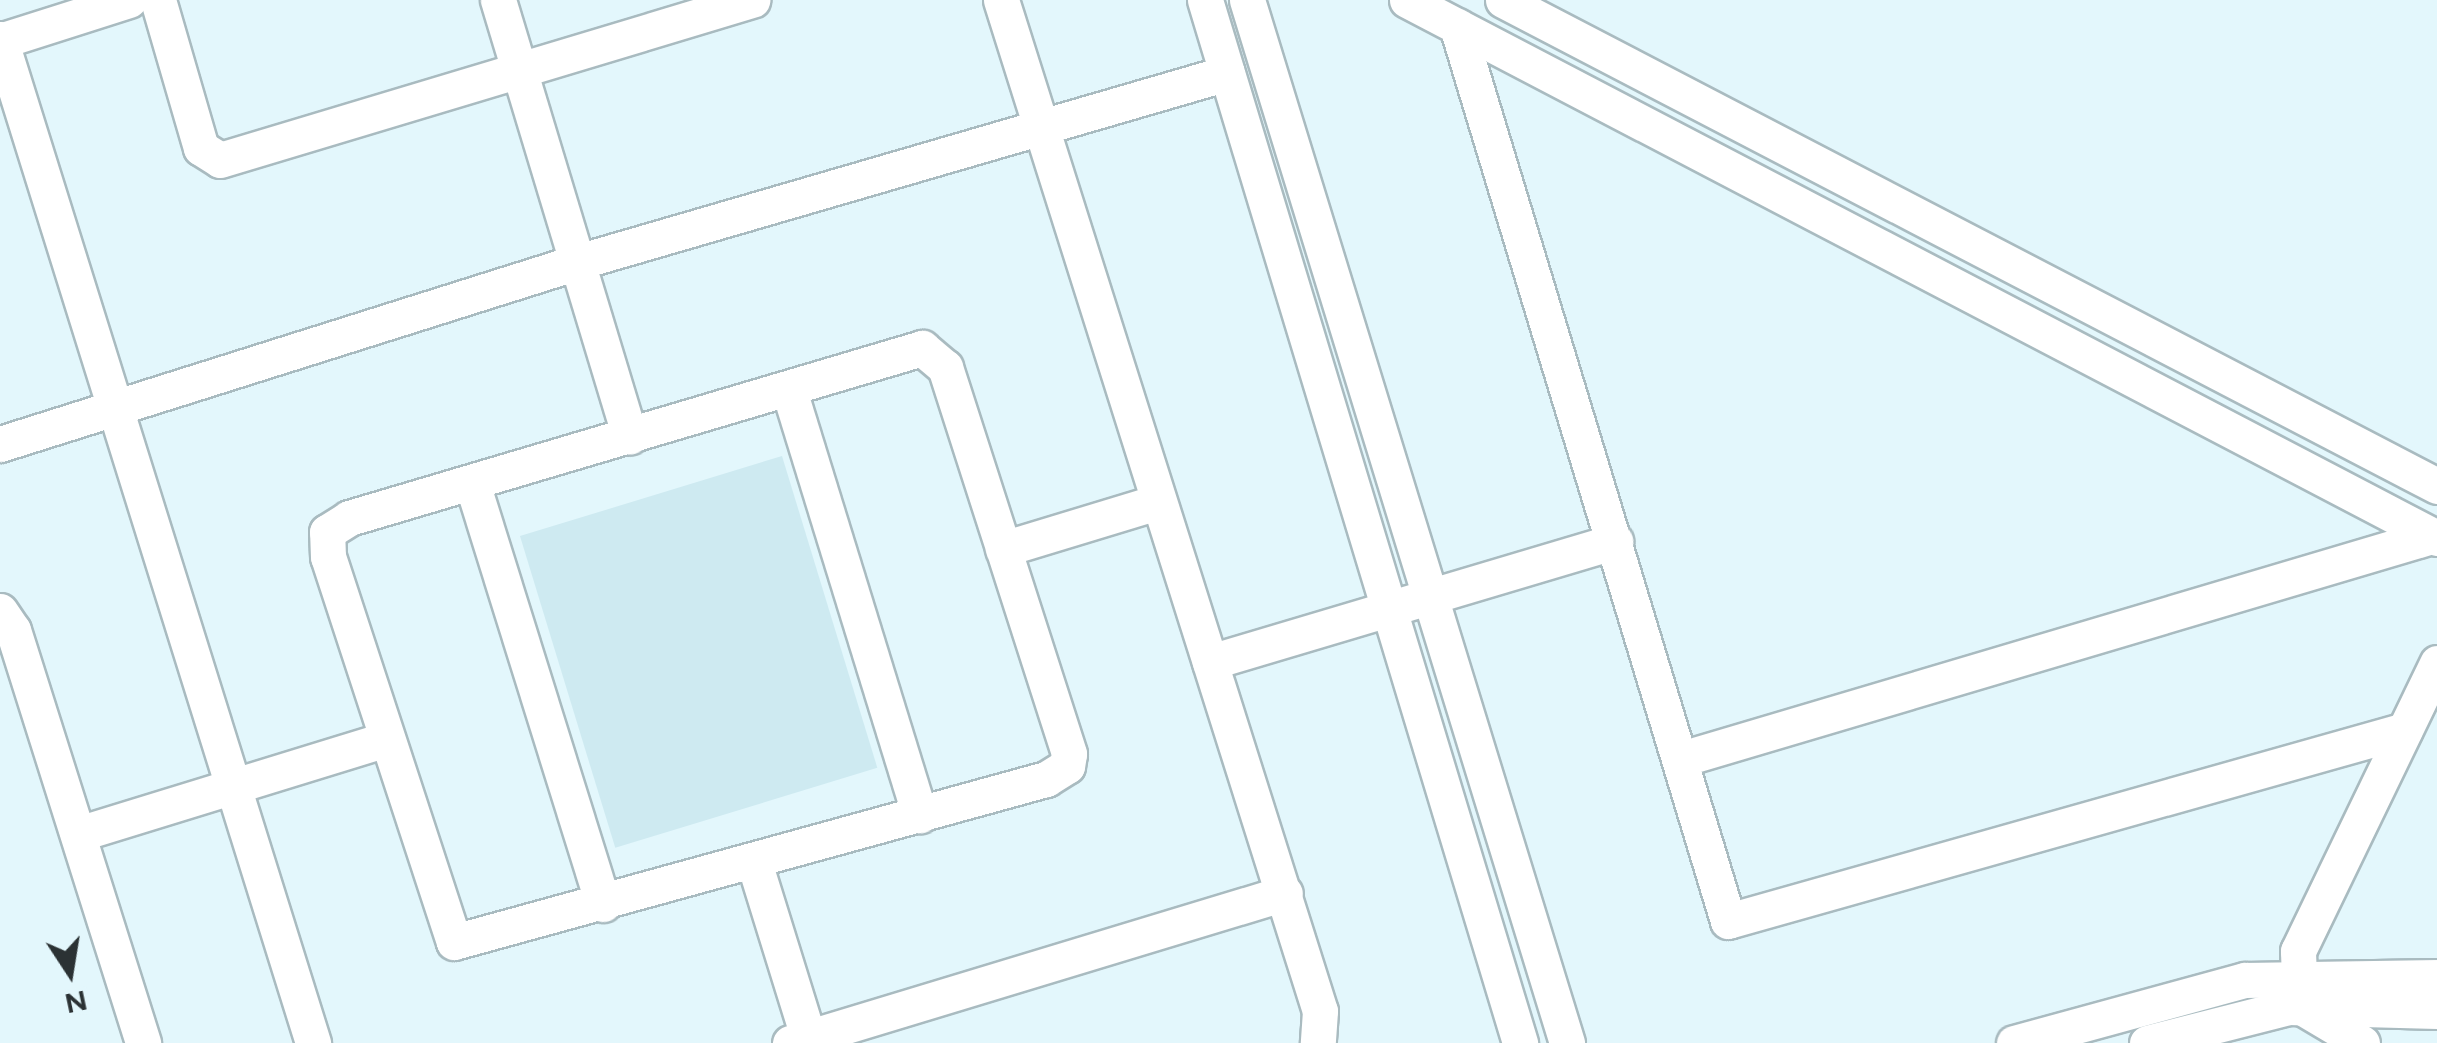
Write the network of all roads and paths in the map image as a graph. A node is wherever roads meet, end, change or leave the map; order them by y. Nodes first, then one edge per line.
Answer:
1 (128, 0) edge
2 (158, 0) edge
3 (498, 0) edge
4 (752, 0) edge
5 (1001, 0) edge
6 (1205, 0) edge
7 (1247, 0) edge
8 (1407, 0) edge
9 (1503, 0) edge
10 (1457, 26) junction
11 (0, 40) edge
12 (518, 71) junction
13 (1227, 73) junction
14 (1043, 124) junction
15 (574, 262) junction
16 (789, 390) junction
17 (112, 408) junction
18 (630, 436) junction
19 (0, 444) edge
20 (472, 483) junction
21 (2437, 486) edge
22 (1158, 502) junction
23 (2434, 537) edge
24 (1614, 541) junction
25 (1003, 550) junction
26 (1430, 596) junction
27 (1389, 608) junction
28 (0, 611) edge
29 (1210, 662) junction
30 (2437, 663) edge
31 (2405, 730) junction
32 (387, 739) junction
33 (1681, 759) junction
34 (231, 787) junction
35 (920, 815) junction
36 (78, 834) junction
37 (754, 862) junction
38 (1284, 893) junction
39 (603, 904) junction
40 (2437, 977) edge
41 (2297, 991) junction
42 (2437, 1012) edge
43 (803, 1041) edge
44 (144, 1043) edge
45 (312, 1043) edge
46 (1318, 1043) edge
47 (1520, 1043) edge
48 (1567, 1043) edge
49 (2014, 1043) edge
50 (2147, 1043) edge
51 (2362, 1043) edge

1 - 11 street
2 - 12 street
3 - 12 street
4 - 12 street
5 - 14 street
6 - 13 street
7 - 26 street
8 - 10 street
9 - 21 street
10 - 23 street
10 - 24 street
11 - 17 street
12 - 15 street
13 - 14 street
13 - 27 street
14 - 15 street
14 - 22 street
15 - 17 street
15 - 18 street
16 - 18 street
16 - 25 street
16 - 35 street
17 - 19 street
17 - 34 street
18 - 20 street
20 - 32 street
20 - 39 street
22 - 25 street
22 - 29 street
23 - 33 street
24 - 26 street
24 - 33 street
25 - 35 street
26 - 27 street
26 - 48 street
27 - 29 street
27 - 47 street
28 - 36 street
29 - 38 street
30 - 31 street
31 - 33 street
31 - 41 street
32 - 34 street
32 - 39 street
34 - 36 street
34 - 45 street
35 - 37 street
36 - 44 street
37 - 39 street
37 - 43 street
38 - 43 street
38 - 46 street
40 - 41 street
41 - 42 street
41 - 49 street
41 - 50 street
41 - 51 street

